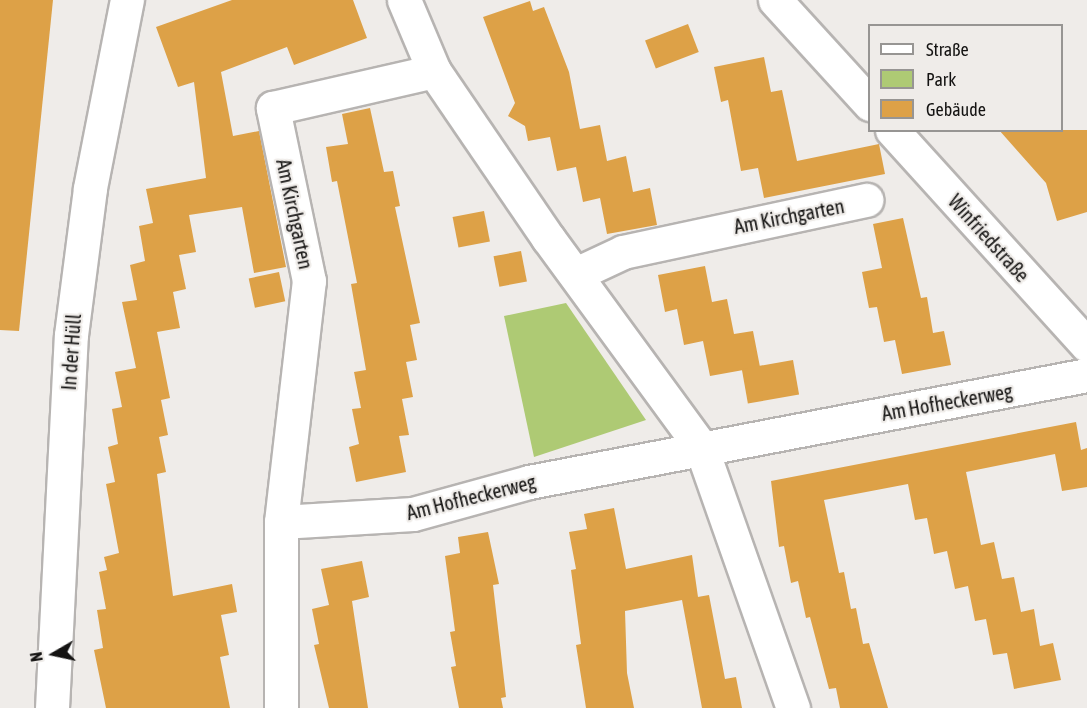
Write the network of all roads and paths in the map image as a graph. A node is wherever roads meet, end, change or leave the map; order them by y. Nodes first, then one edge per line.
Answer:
1 (127, 0) edge
2 (404, 0) edge
3 (775, 0) edge
4 (434, 71) junction
5 (868, 102) edge
6 (894, 132) edge
7 (866, 201) dead end
8 (576, 273) junction
9 (1087, 345) edge
10 (1087, 375) edge
11 (701, 447) junction
12 (281, 522) junction
13 (52, 708) edge
14 (281, 708) edge
15 (793, 708) edge

1 - 13 street, In der Hüll
2 - 4 street
3 - 5 street
4 - 8 street
4 - 12 street, Am Kirchgarten
6 - 9 street, Winfriedstraße
7 - 8 street, Am Kirchgarten
8 - 11 street
10 - 11 street, Am Hofheckerweg
11 - 12 street, Am Hofheckerweg
11 - 15 street
12 - 14 street

